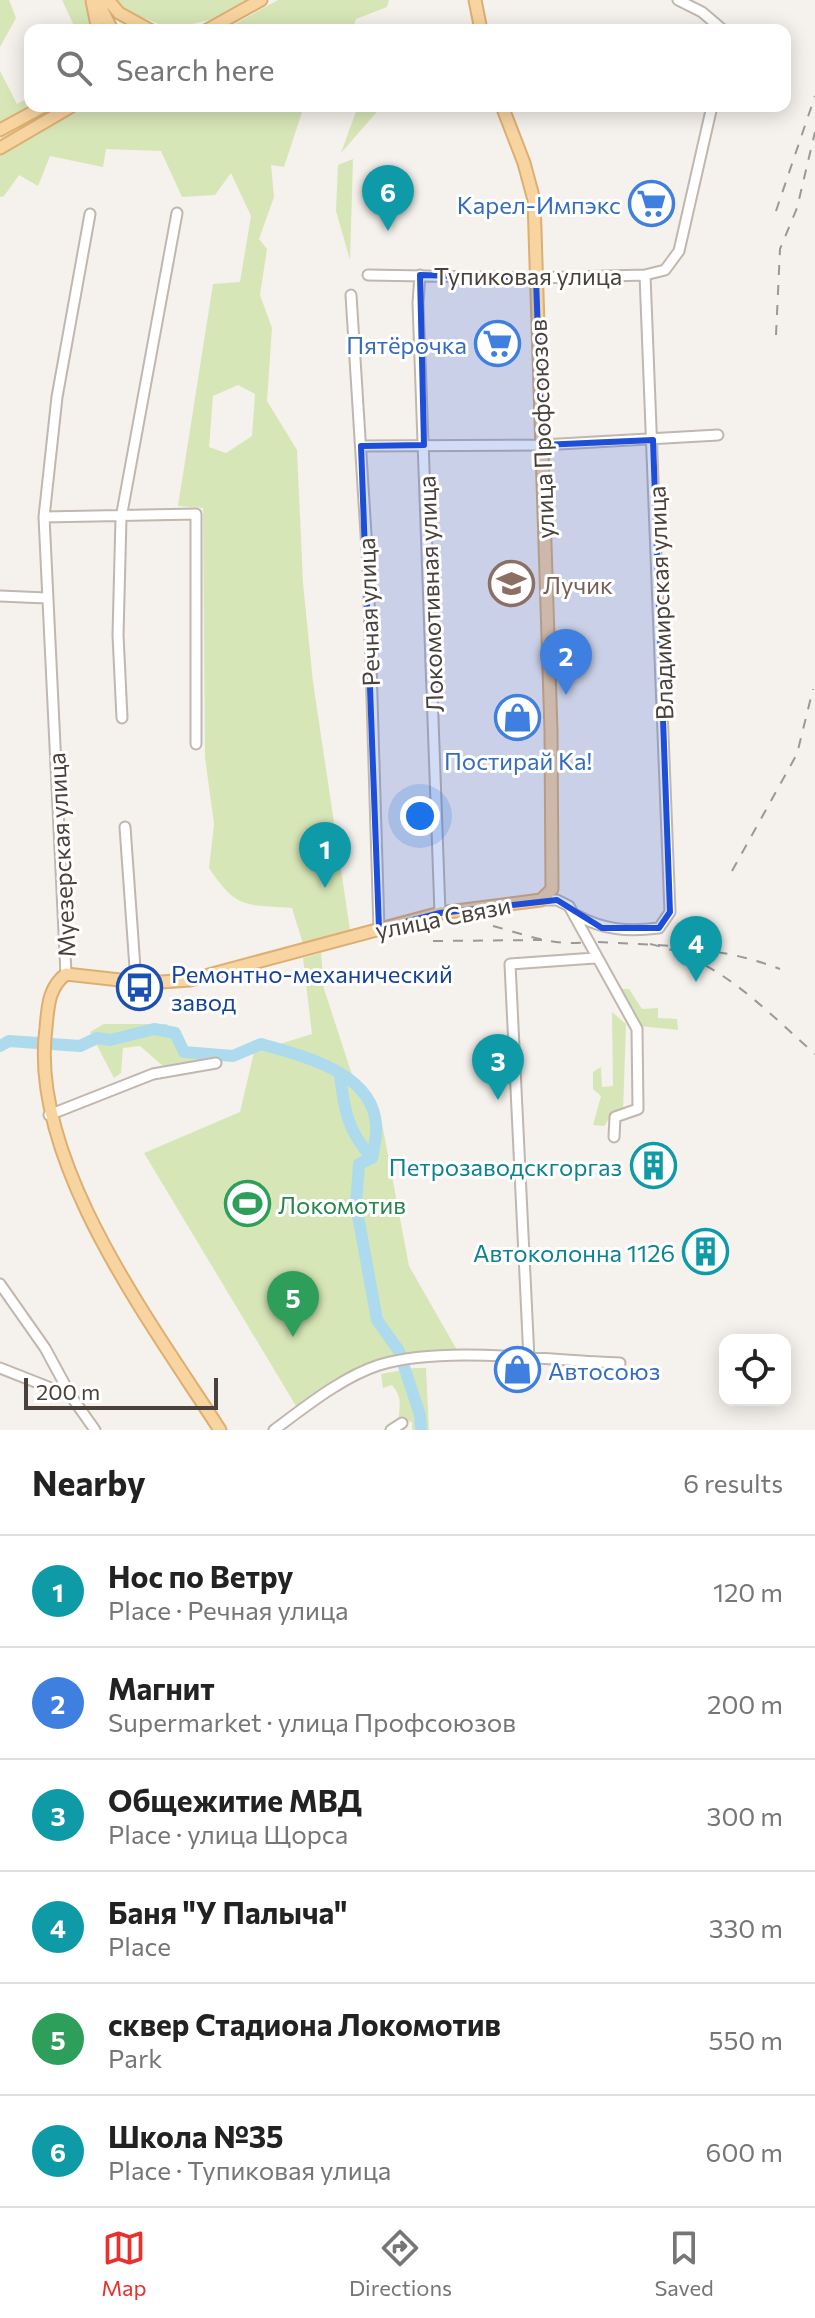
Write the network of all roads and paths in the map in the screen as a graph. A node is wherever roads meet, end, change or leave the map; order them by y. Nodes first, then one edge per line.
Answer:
1 (95, 0) edge
2 (108, 0) edge
3 (261, 0) edge
4 (477, 0) edge
5 (678, 0) edge
6 (97, 24) edge
7 (109, 24) edge
8 (139, 24) edge
9 (218, 24) edge
10 (480, 24) edge
11 (716, 24) edge
12 (33, 112) edge
13 (62, 112) edge
14 (504, 112) edge
15 (711, 112) edge
16 (0, 130) edge
17 (0, 148) edge
18 (177, 213) dead end
19 (90, 214) dead end
20 (368, 275) dead end
21 (420, 275) junction
22 (645, 275) junction
23 (536, 278) junction
24 (351, 295) dead end
25 (718, 435) dead end
26 (653, 440) junction
27 (424, 445) junction
28 (542, 445) junction
29 (361, 446) junction
30 (44, 517) junction
31 (121, 518) junction
32 (0, 596) edge
33 (46, 598) junction
34 (122, 718) dead end
35 (196, 744) dead end
36 (125, 827) dead end
37 (541, 900) junction
38 (440, 913) junction
39 (576, 915) junction
40 (379, 929) junction
41 (595, 958) junction
42 (66, 974) junction
43 (136, 982) junction
44 (216, 1063) dead end
45 (49, 1115) junction
46 (614, 1137) dead end
47 (0, 1284) edge
48 (529, 1359) junction
49 (620, 1363) dead end
50 (0, 1368) edge
51 (71, 1396) junction
52 (402, 1423) dead end
53 (95, 1430) edge
54 (220, 1430) edge
55 (274, 1430) edge
56 (391, 1430) edge

1 - 6 main road
1 - 7 main road
2 - 8 main road
3 - 9 main road
4 - 10 main road
5 - 11 street
12 - 16 main road
13 - 17 main road
14 - 23 main road, улица Профсоюзов
15 - 22 street, Тупиковая улица
18 - 31 street
19 - 30 street, Муезерская улица
20 - 21 street, Тупиковая улица
21 - 23 street, Тупиковая улица
21 - 27 street, Локомотивная улица
22 - 23 street, Тупиковая улица
22 - 26 street, Владимирская улица
23 - 28 main road, улица Профсоюзов
24 - 29 street, Речная улица
25 - 26 street
26 - 28 street
26 - 39 street, Владимирская улица
27 - 28 street
27 - 29 street
27 - 38 street, Локомотивная улица
28 - 37 main road, улица Профсоюзов
29 - 40 street, Речная улица
30 - 31 street
30 - 33 street, Муезерская улица
31 - 34 street
31 - 35 street
32 - 33 street
33 - 42 street, Муезерская улица
36 - 43 street
37 - 38 main road, улица Связи
37 - 39 street
38 - 40 main road, улица Связи
39 - 41 street
40 - 43 main road, улица Связи
41 - 46 street
41 - 48 street
42 - 43 main road, улица Связи
42 - 45 main road, Муезерская улица
44 - 45 street
45 - 54 main road, Муезерская улица
47 - 51 street
48 - 49 street
48 - 55 street
50 - 51 street
51 - 53 street
52 - 56 street

